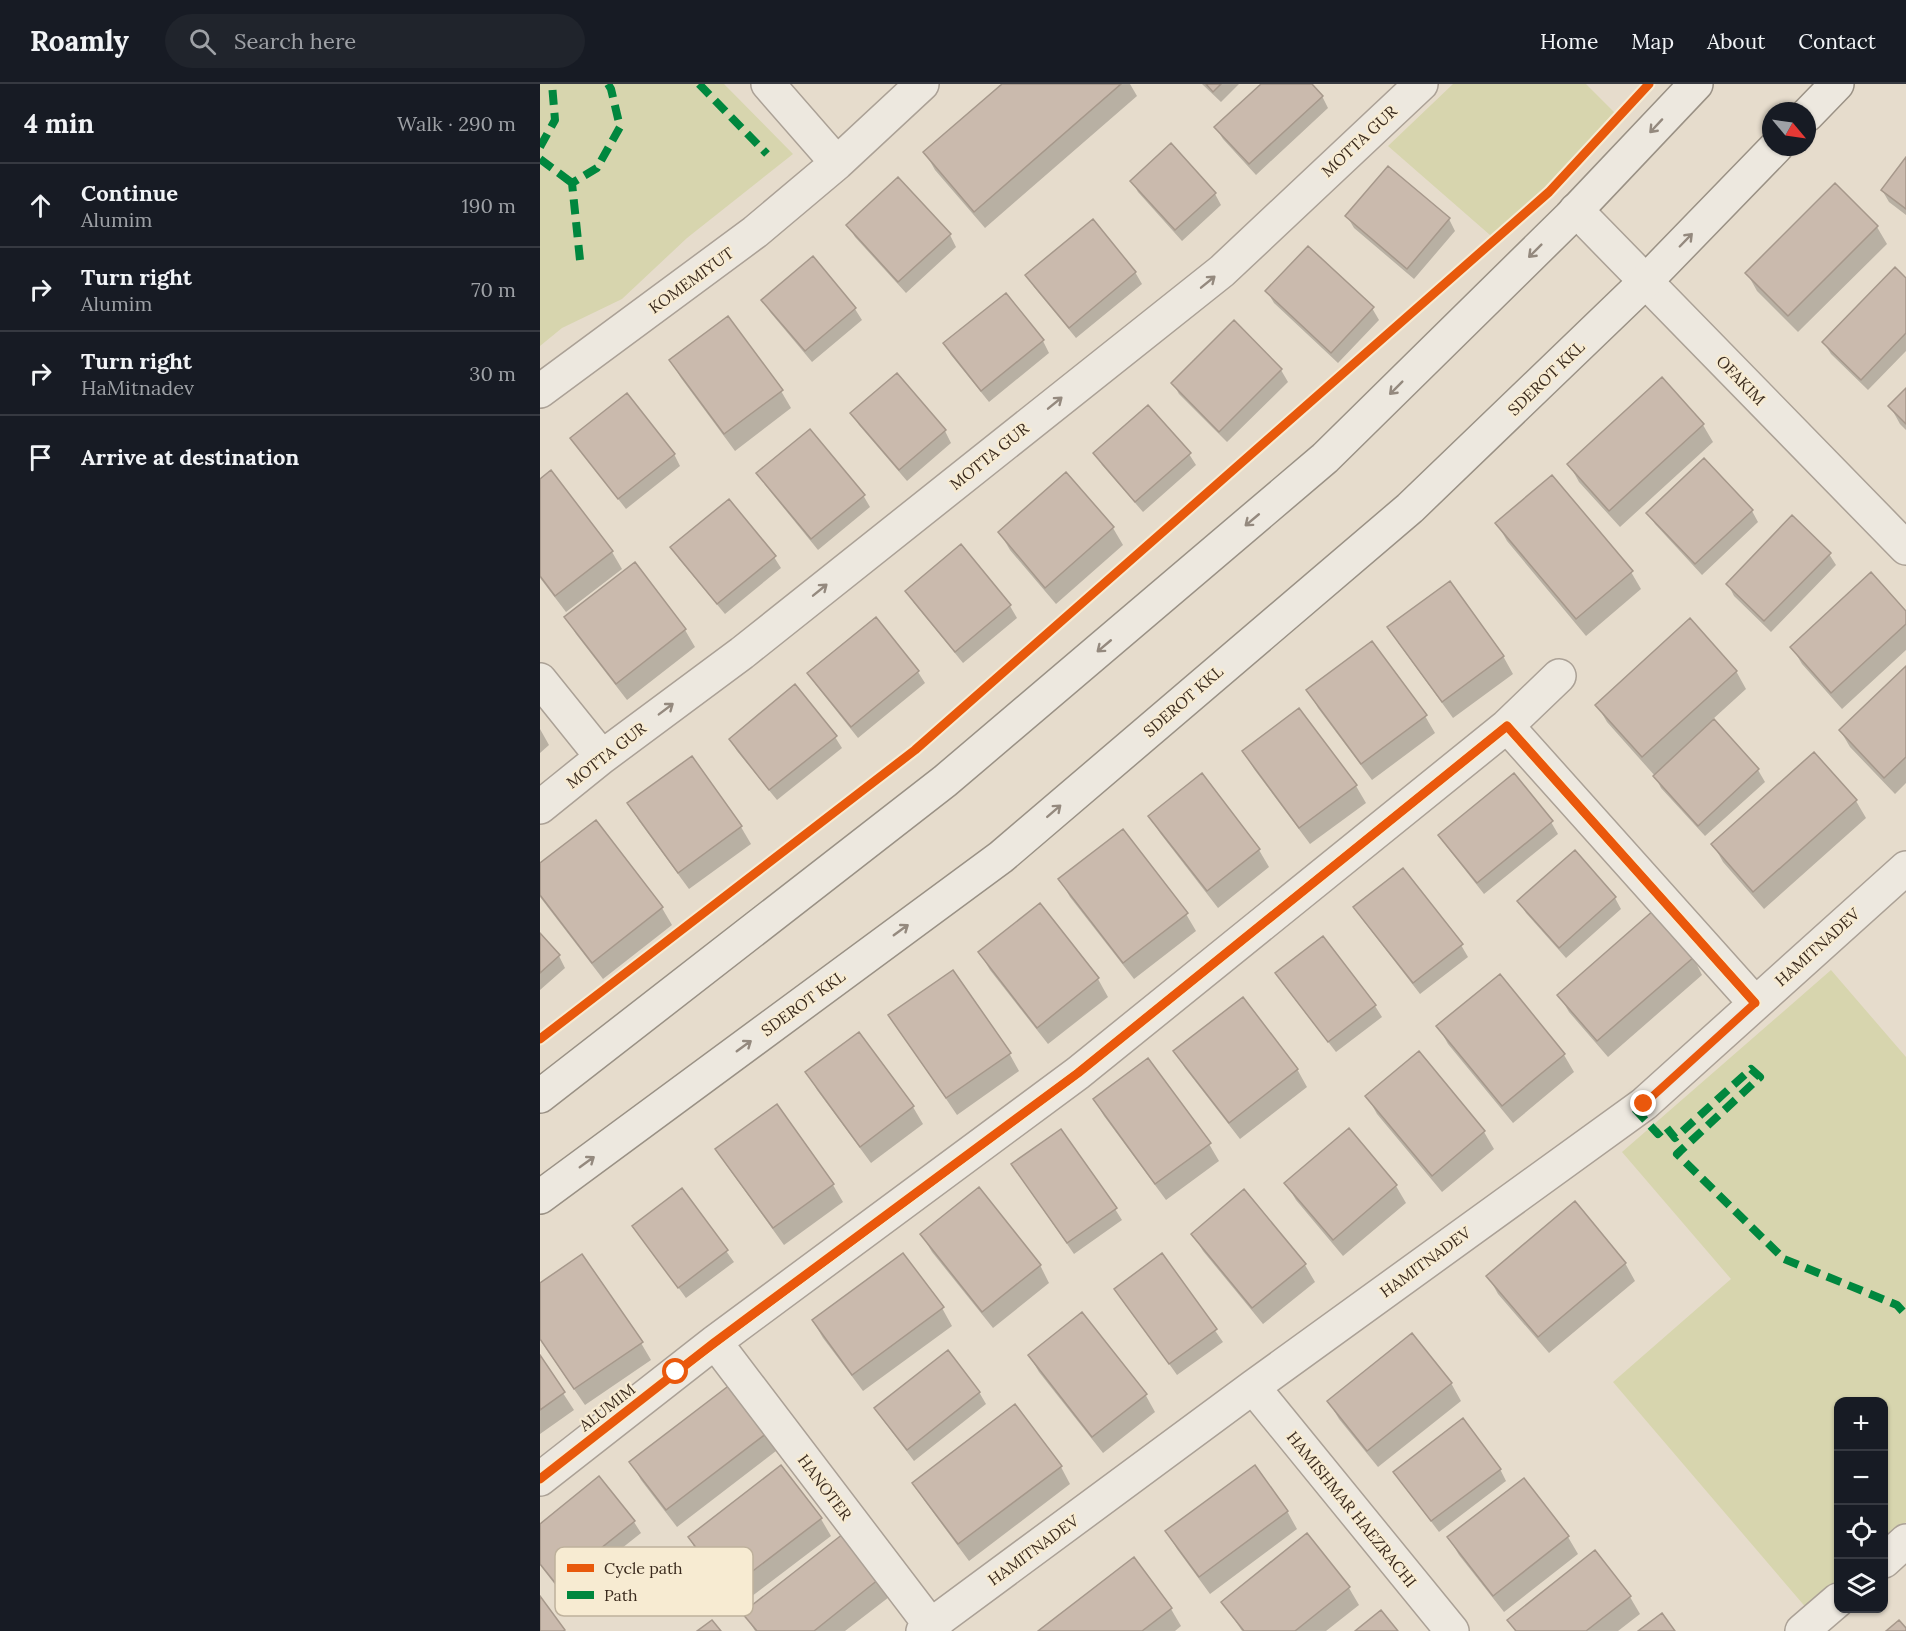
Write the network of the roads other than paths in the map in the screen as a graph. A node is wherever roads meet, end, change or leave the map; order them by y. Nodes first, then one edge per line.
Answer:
1 (768, 84) edge
2 (922, 84) edge
3 (1421, 84) edge
4 (1696, 84) edge
5 (1837, 84) edge
6 (1816, 106) edge
7 (1767, 156) edge
8 (837, 163) junction
9 (1576, 210) junction
10 (1645, 282) junction
11 (540, 391) edge
12 (1906, 548) edge
13 (1559, 676) dead end
14 (540, 680) edge
15 (1507, 726) junction
16 (602, 756) junction
17 (540, 807) edge
18 (1906, 868) edge
19 (1755, 1003) junction
20 (540, 1096) edge
21 (540, 1197) edge
22 (715, 1342) junction
23 (1253, 1387) junction
24 (540, 1479) edge
25 (1906, 1541) edge
26 (1886, 1559) edge
27 (1834, 1604) edge
28 (930, 1629) edge
29 (1452, 1631) edge
30 (1802, 1631) edge

1 - 8 street
2 - 8 street, KOMEMIYUT
16 -> 3 street, MOTTA GUR
4 -> 9 street
5 - 6 street
10 -> 7 street, SDEROT KKL
8 - 11 street, KOMEMIYUT
9 - 10 street, OFAKIM
9 -> 20 street
10 - 12 street, OFAKIM
21 -> 10 street, SDEROT KKL
13 - 15 street, ALUMIM
14 - 16 street
15 - 19 street
15 - 22 street, ALUMIM
16 - 17 street, MOTTA GUR
18 - 19 street, HAMITNADEV
19 - 23 street, HAMITNADEV
22 - 24 street, ALUMIM
22 - 28 street, HANOTER
23 - 28 street, HAMITNADEV
23 - 29 street, HAMISHMAR HAEZRACHI
25 - 26 street
27 - 30 street

